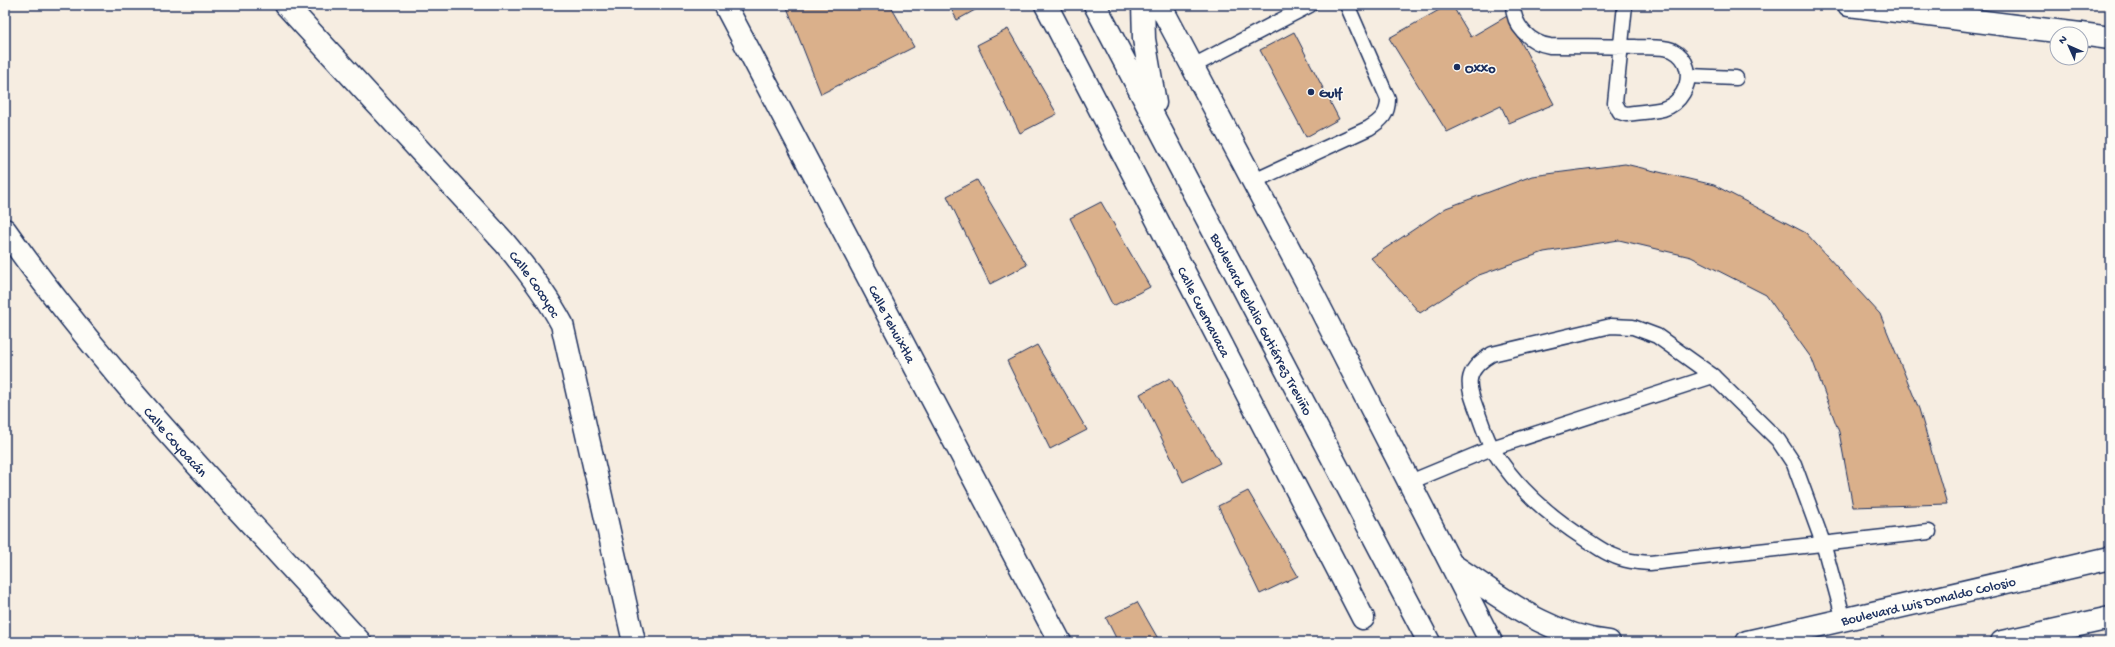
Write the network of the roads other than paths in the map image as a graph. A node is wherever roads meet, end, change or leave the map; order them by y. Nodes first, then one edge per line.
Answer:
1 (286, 5) edge
2 (725, 5) edge
3 (1046, 5) edge
4 (1095, 5) edge
5 (1142, 5) edge
6 (1160, 5) edge
7 (1310, 5) edge
8 (1347, 5) edge
9 (1513, 5) edge
10 (1625, 5) edge
11 (1849, 5) edge
12 (2049, 30) edge
13 (2089, 35) edge
14 (2110, 38) edge
15 (1620, 47) junction
16 (1193, 66) junction
17 (1689, 76) junction
18 (1736, 78) dead end
19 (1162, 132) junction
20 (1254, 181) junction
21 (5, 230) edge
22 (1713, 376) junction
23 (1492, 448) junction
24 (1410, 482) junction
25 (1929, 532) dead end
26 (1823, 543) junction
27 (2110, 558) edge
28 (1453, 566) junction
29 (1416, 613) junction
30 (1363, 618) dead end
31 (2110, 618) edge
32 (1844, 620) junction
33 (360, 642) edge
34 (634, 642) edge
35 (1060, 642) edge
36 (1416, 642) edge
37 (1429, 642) edge
38 (1491, 642) edge
39 (1609, 642) edge
40 (1747, 642) edge
41 (2002, 642) edge

1 - 34 street, Calle Cocoyoc
2 - 35 street, Calle Tehuixtla
3 - 30 street, Calle Cuernavaca
4 - 19 street, Boulevard Eulalio Gutiérrez Treviño
5 - 19 street
6 - 16 street
7 - 16 lane
8 - 20 lane
9 - 15 lane
10 - 15 lane
11 - 12 street
13 - 14 street
15 - 17 lane
15 - 17 lane
16 - 20 street
17 - 18 lane
19 - 29 street, Boulevard Eulalio Gutiérrez Treviño
20 - 24 street
21 - 33 street, Calle Coyoacán
22 - 23 lane
22 - 23 lane
22 - 26 lane
23 - 24 lane
23 - 26 lane
24 - 28 street
25 - 26 lane
26 - 32 lane
27 - 32 street, Boulevard Luis Donaldo Colosio
28 - 38 street
28 - 39 street
29 - 36 street
29 - 37 street, Boulevard Eulalio Gutiérrez Treviño
31 - 41 street
32 - 40 street, Boulevard Luis Donaldo Colosio

